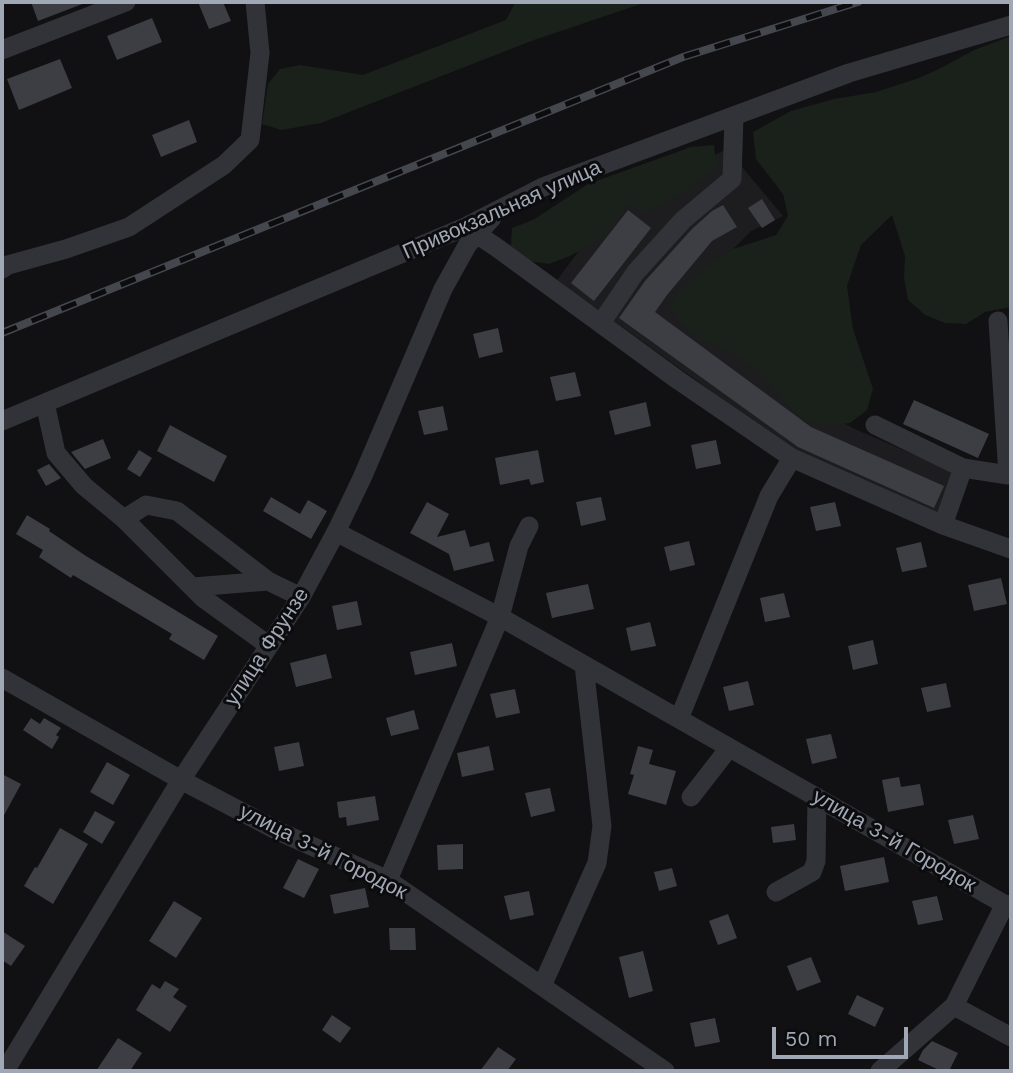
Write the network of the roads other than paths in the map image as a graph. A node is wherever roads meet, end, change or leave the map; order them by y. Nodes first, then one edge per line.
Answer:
1 (126, 2) edge
2 (255, 2) edge
3 (94, 8) edge
4 (1011, 25) edge
5 (2, 50) edge
6 (734, 116) junction
7 (471, 230) junction
8 (2, 269) edge
9 (998, 321) dead end
10 (601, 323) junction
11 (45, 403) junction
12 (2, 421) edge
13 (876, 425) dead end
14 (792, 458) junction
15 (963, 468) junction
16 (124, 519) junction
17 (943, 525) junction
18 (529, 526) dead end
19 (336, 532) junction
20 (1011, 550) edge
21 (268, 581) junction
22 (193, 587) junction
23 (301, 597) junction
24 (500, 617) junction
25 (268, 645) junction
26 (584, 665) junction
27 (4, 684) edge
28 (679, 719) junction
29 (729, 748) junction
30 (181, 780) junction
31 (691, 797) dead end
32 (817, 797) junction
33 (388, 880) junction
34 (776, 892) dead end
35 (1008, 906) edge
36 (542, 986) junction
37 (954, 1006) junction
38 (1011, 1037) edge
39 (5, 1071) edge
40 (665, 1071) edge
41 (880, 1071) edge

1 - 3 street
2 - 8 street
3 - 5 street
4 - 6 street, Привокзальная улица
6 - 7 street, Привокзальная улица
6 - 10 street
7 - 10 street
7 - 11 street, Привокзальная улица
7 - 19 street, улица Фрунзе
9 - 15 street
10 - 14 street
11 - 12 street, Привокзальная улица
11 - 16 street
13 - 15 street
14 - 17 street
14 - 28 street
15 - 17 street
16 - 21 street
16 - 22 street
17 - 20 street
18 - 24 street
19 - 23 street, улица Фрунзе
19 - 24 street, улица 3-й Городок
21 - 22 street
21 - 23 street
22 - 25 street
23 - 25 street, улица Фрунзе
24 - 26 street, улица 3-й Городок
24 - 33 street
25 - 30 street, улица Фрунзе
26 - 28 street, улица 3-й Городок
26 - 36 street
27 - 30 street, улица 3-й Городок
28 - 29 street, улица 3-й Городок
29 - 31 street
29 - 32 street, улица 3-й Городок
30 - 33 street, улица 3-й Городок
30 - 39 street, улица Фрунзе
32 - 34 street
32 - 35 street, улица 3-й Городок
33 - 36 street, улица 3-й Городок
35 - 37 street
36 - 40 street, улица 3-й Городок
37 - 38 street
37 - 41 street

